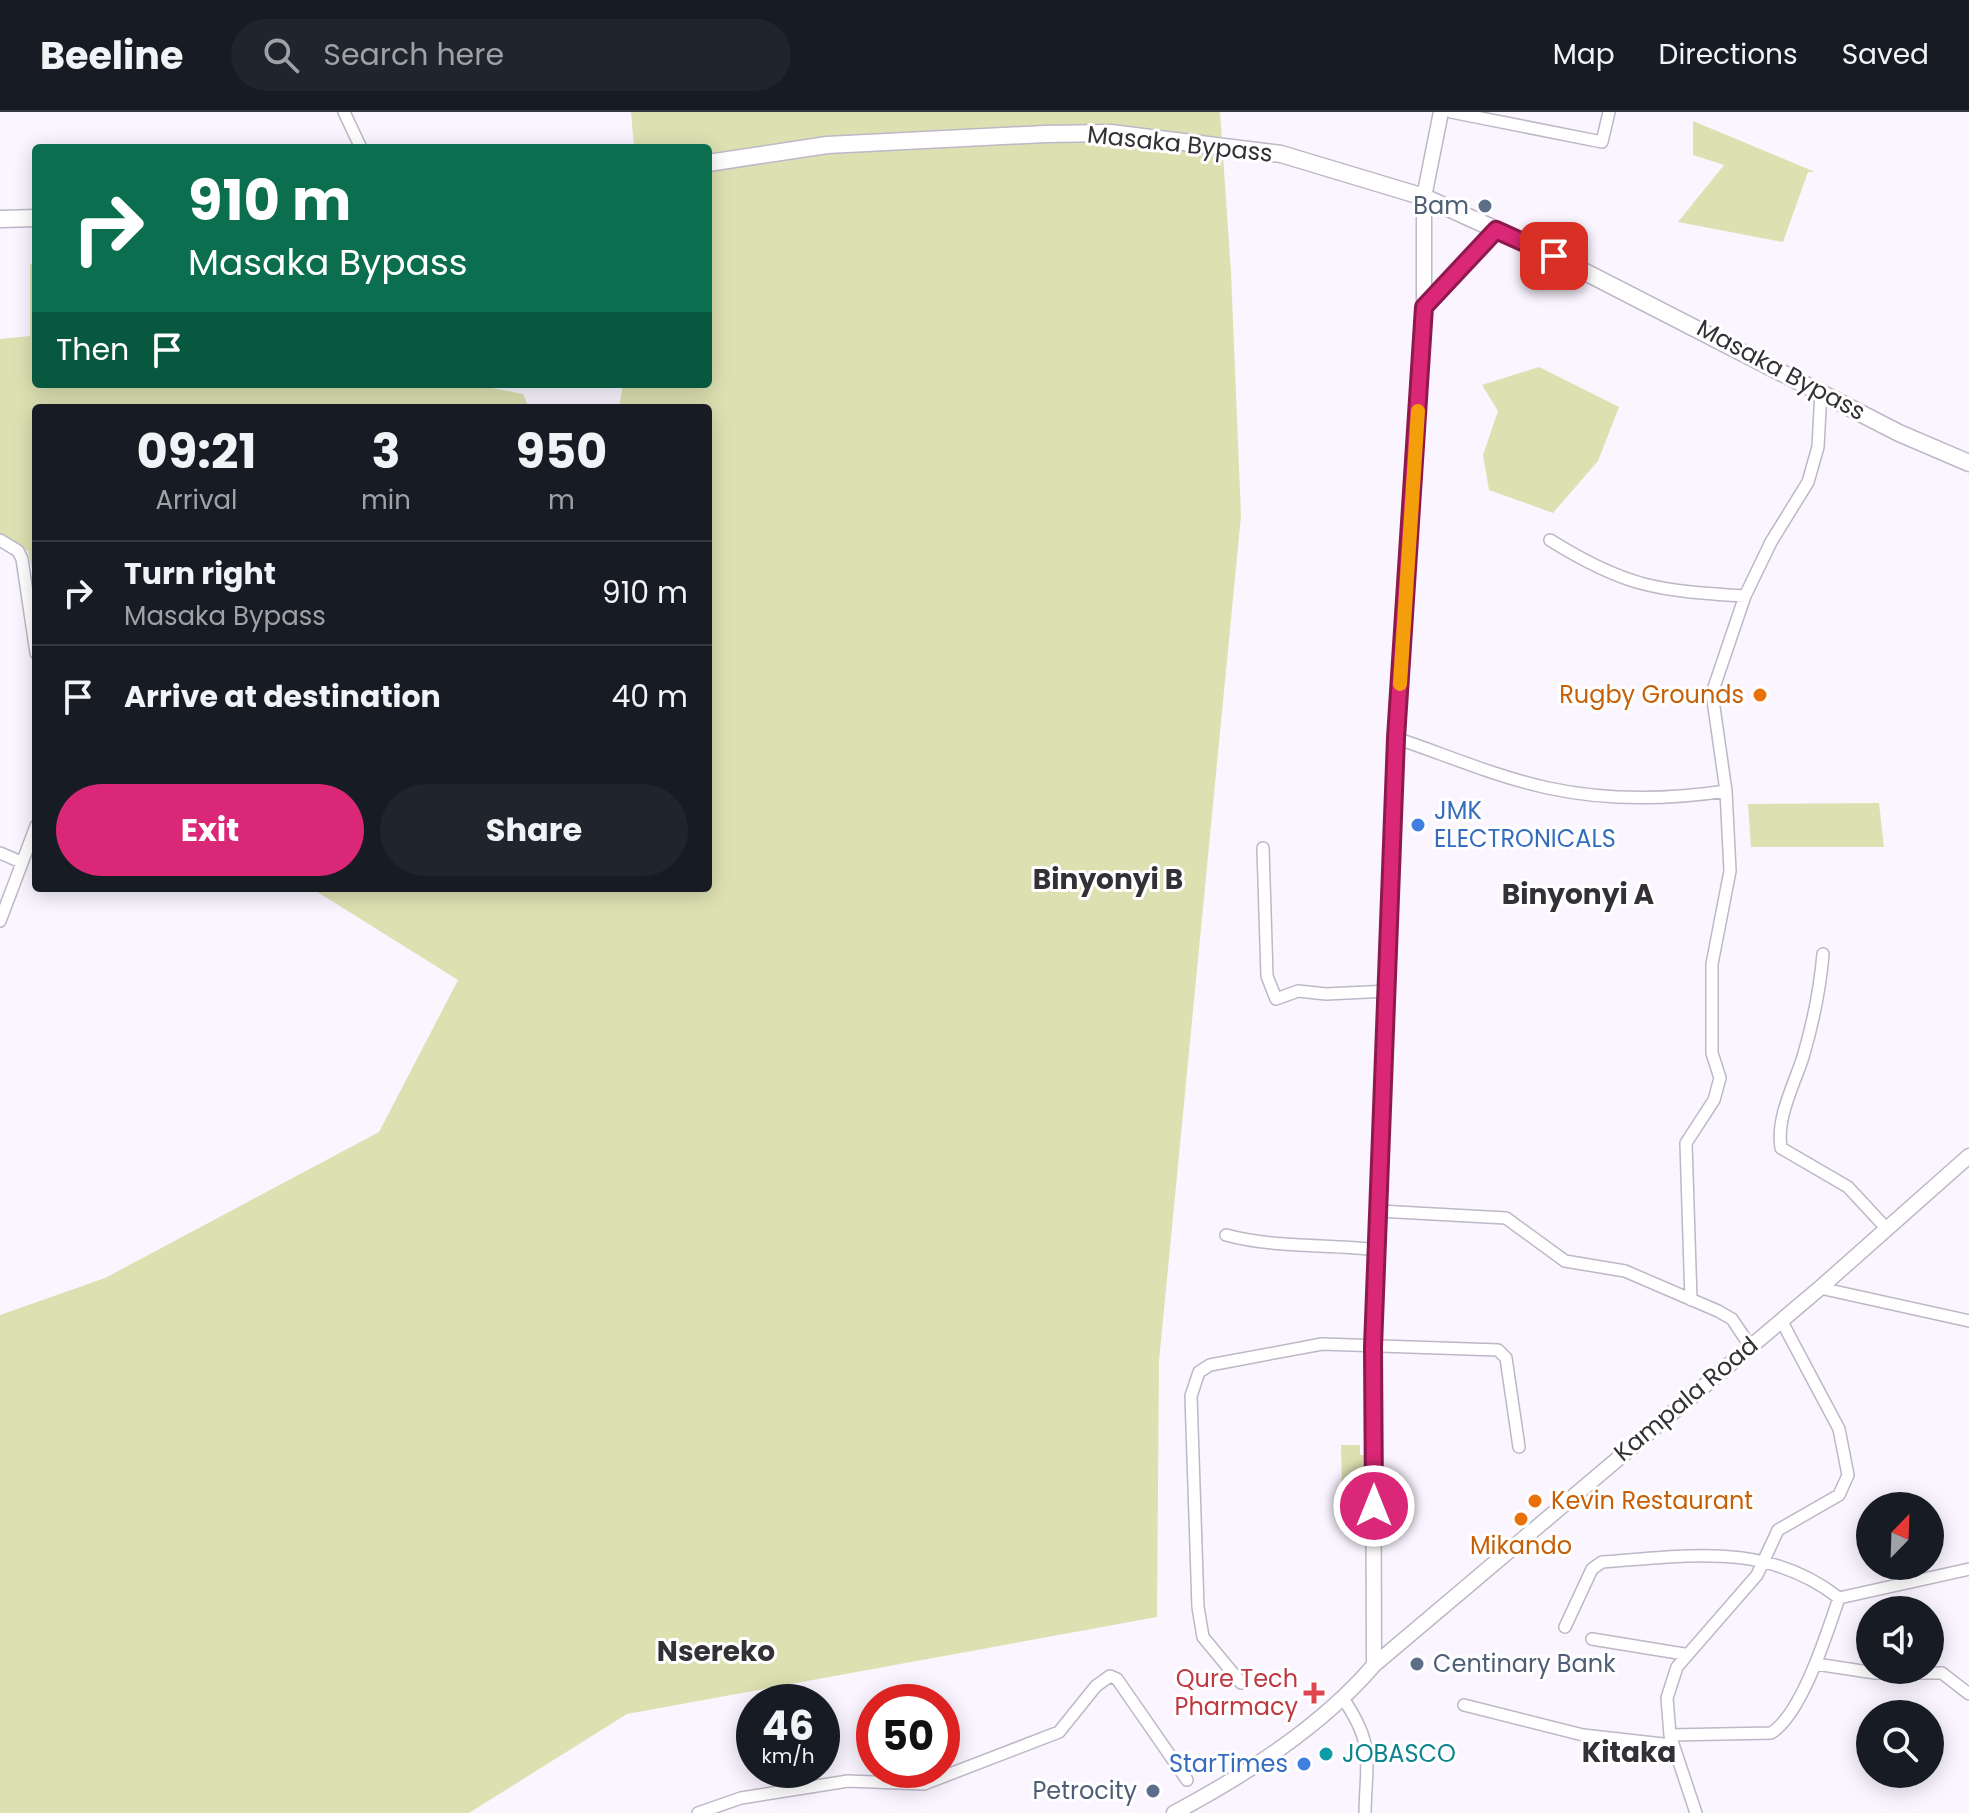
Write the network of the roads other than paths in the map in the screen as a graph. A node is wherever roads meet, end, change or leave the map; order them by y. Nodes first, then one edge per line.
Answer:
1 (344, 112) edge
2 (1441, 112) edge
3 (1451, 112) edge
4 (1609, 112) edge
5 (359, 144) edge
6 (712, 162) edge
7 (1424, 197) junction
8 (32, 218) edge
9 (0, 219) edge
10 (1496, 230) junction
11 (1424, 307) junction
12 (1821, 391) junction
13 (1969, 463) edge
14 (0, 540) edge
15 (1550, 540) dead end
16 (1745, 596) junction
17 (32, 626) edge
18 (1396, 738) junction
19 (1726, 791) junction
20 (32, 836) edge
21 (1263, 848) dead end
22 (0, 853) edge
23 (21, 862) junction
24 (0, 921) edge
25 (1823, 954) dead end
26 (1389, 991) junction
27 (1969, 1156) edge
28 (1379, 1211) junction
29 (1886, 1228) junction
30 (1226, 1235) dead end
31 (1377, 1250) junction
32 (1820, 1288) junction
33 (1691, 1300) junction
34 (1781, 1320) junction
35 (1969, 1321) edge
36 (1750, 1346) junction
37 (1373, 1347) junction
38 (1519, 1447) dead end
39 (1765, 1561) junction
40 (1969, 1569) edge
41 (1839, 1598) junction
42 (1565, 1627) dead end
43 (1592, 1639) dead end
44 (1684, 1654) junction
45 (1816, 1664) junction
46 (1374, 1665) junction
47 (1241, 1683) dead end
48 (1969, 1694) edge
49 (1344, 1700) junction
50 (1464, 1705) dead end
51 (1671, 1740) junction
52 (1187, 1780) dead end
53 (698, 1813) edge
54 (1174, 1813) edge
55 (1365, 1813) edge
56 (1696, 1813) edge

1 - 5 street
2 - 7 main road
3 - 4 street
6 - 7 highway, Masaka Bypass
7 - 10 highway, Masaka Bypass
7 - 11 main road
8 - 9 highway
10 - 11 street
10 - 12 highway, Masaka Bypass
11 - 18 main road
12 - 13 highway, Masaka Bypass
12 - 16 street
14 - 17 street
15 - 16 street
16 - 19 street
18 - 19 street
18 - 26 main road
19 - 33 street
20 - 23 street
21 - 26 street
22 - 23 street
23 - 24 street
25 - 29 street
26 - 28 main road
27 - 29 main road, Kampala Road
28 - 31 main road
28 - 33 street
29 - 32 main road, Kampala Road
30 - 31 street
31 - 37 main road
32 - 34 main road, Kampala Road
32 - 35 street
33 - 36 street
34 - 36 main road, Kampala Road
34 - 39 street
36 - 46 main road, Kampala Road
37 - 38 street
37 - 46 main road
37 - 47 street
39 - 41 street
39 - 42 street
39 - 44 street
40 - 41 street
41 - 45 street
43 - 44 street
44 - 51 street
45 - 48 street
45 - 51 street
46 - 49 main road, Kampala Road
49 - 54 main road, Kampala Road
49 - 55 street
50 - 51 street
51 - 56 street
52 - 53 street

